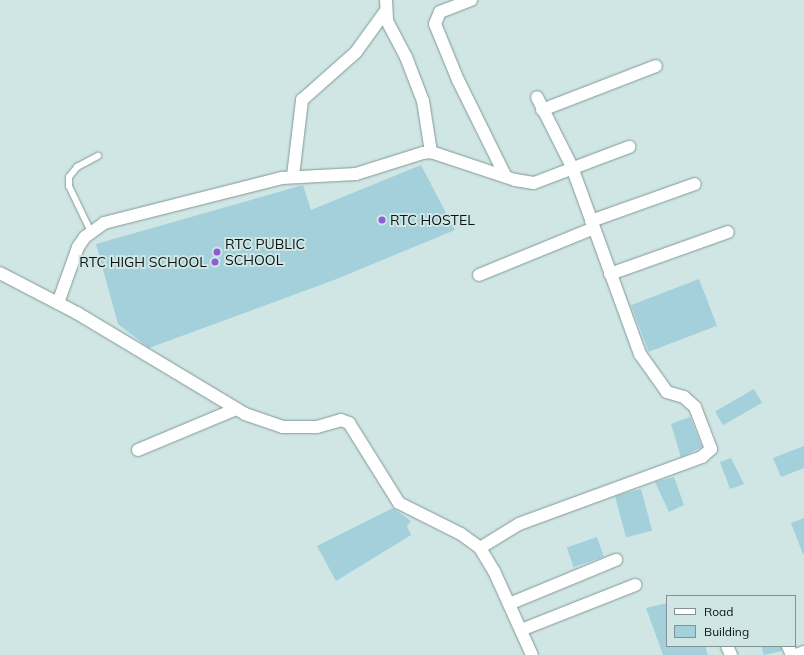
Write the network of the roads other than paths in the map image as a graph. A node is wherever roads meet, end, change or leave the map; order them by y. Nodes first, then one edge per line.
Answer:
1 (386, 0) edge
2 (471, 0) edge
3 (386, 12) junction
4 (656, 66) dead end
5 (537, 97) dead end
6 (542, 110) junction
7 (629, 147) dead end
8 (431, 152) junction
9 (98, 156) dead end
10 (572, 167) junction
11 (293, 176) junction
12 (506, 177) junction
13 (695, 184) dead end
14 (593, 225) junction
15 (91, 232) junction
16 (728, 232) dead end
17 (0, 273) edge
18 (610, 274) junction
19 (479, 275) dead end
20 (58, 303) junction
21 (236, 409) junction
22 (138, 450) dead end
23 (480, 548) junction
24 (616, 560) dead end
25 (635, 586) dead end
26 (510, 604) junction
27 (521, 630) junction
28 (804, 652) edge
29 (532, 655) edge
30 (796, 655) edge

1 - 3 street
2 - 12 street
3 - 8 street
3 - 11 street
4 - 6 street
5 - 6 street
6 - 10 street
7 - 10 street
8 - 11 street
8 - 12 street
9 - 15 lane
10 - 12 street
10 - 14 street
11 - 15 street
13 - 14 street
14 - 18 street
14 - 19 street
15 - 20 street
16 - 18 street
17 - 20 street
18 - 23 street
20 - 21 street
21 - 22 street
21 - 23 street
23 - 26 street
24 - 26 street
25 - 27 street
26 - 27 street
27 - 29 street
28 - 30 street

